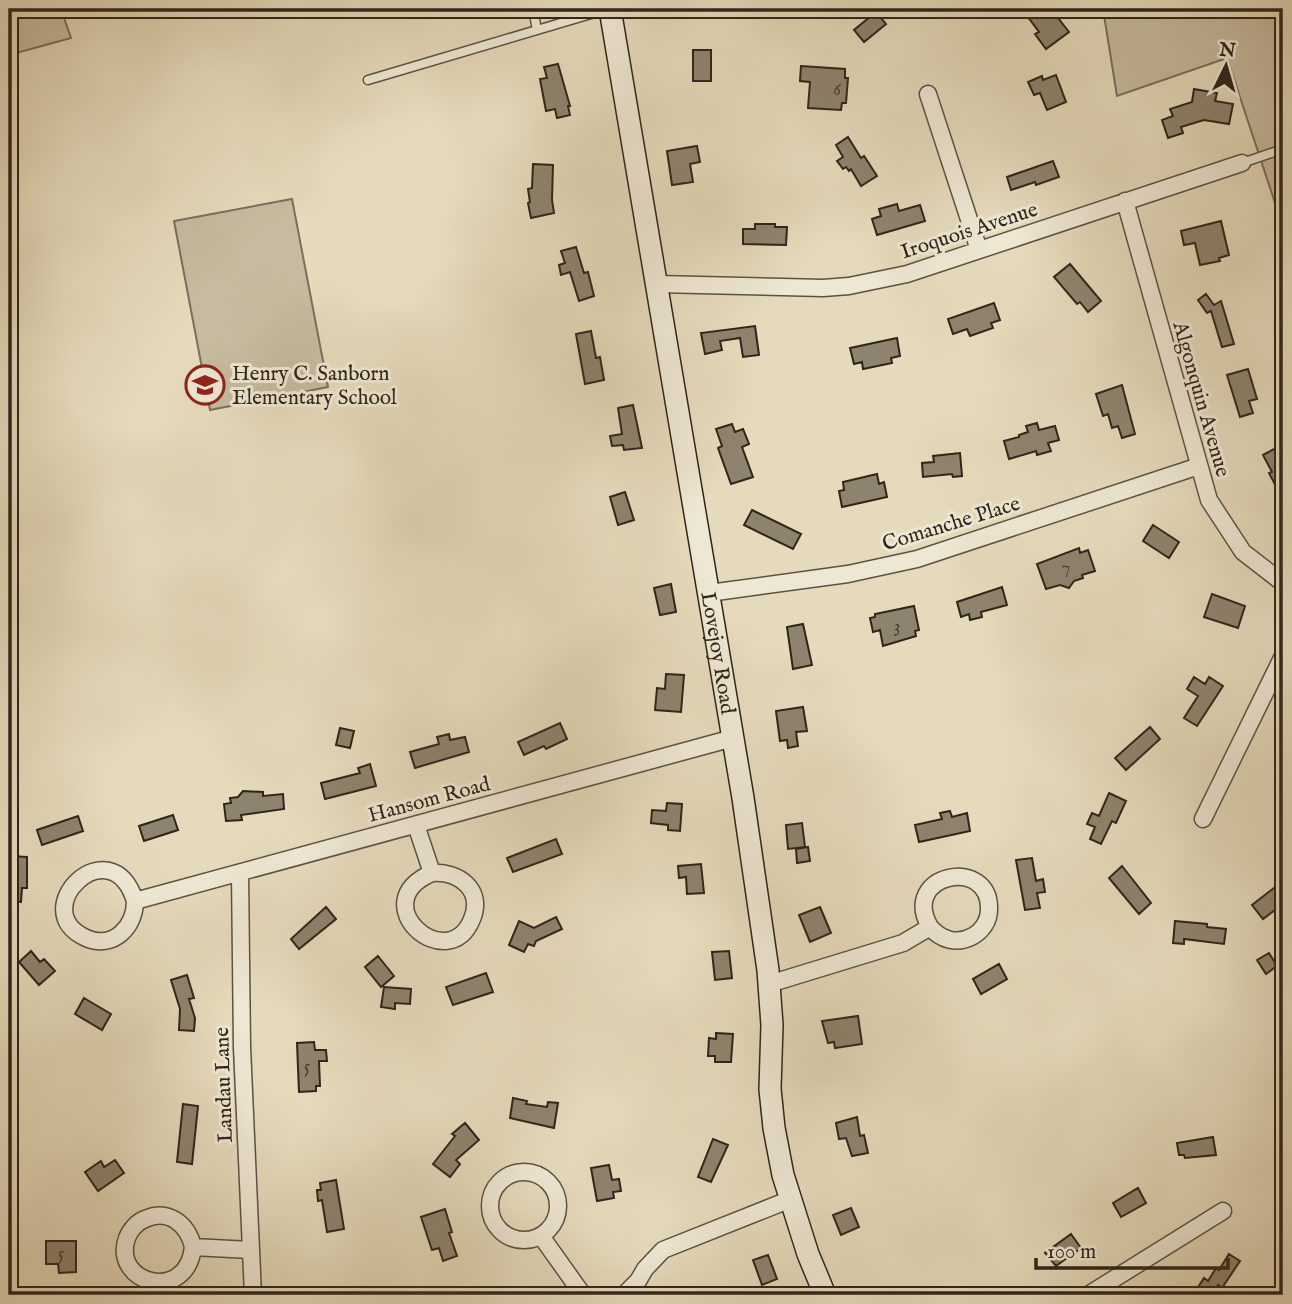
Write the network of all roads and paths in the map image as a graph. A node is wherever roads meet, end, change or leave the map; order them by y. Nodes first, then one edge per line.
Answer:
1 (533, 9) edge
2 (609, 9) edge
3 (537, 30) junction
4 (368, 80) dead end
5 (928, 94) dead end
6 (1283, 149) edge
7 (1242, 163) joint
8 (1125, 201) junction
9 (979, 250) junction
10 (657, 284) junction
11 (1199, 466) junction
12 (1283, 583) edge
13 (709, 593) junction
14 (1283, 656) edge
15 (733, 738) junction
16 (1203, 818) dead end
17 (416, 825) junction
18 (240, 873) junction
19 (432, 873) junction
20 (135, 901) junction
21 (930, 927) junction
22 (769, 984) junction
23 (790, 1199) junction
24 (1223, 1211) dead end
25 (541, 1236) junction
26 (193, 1247) junction
27 (250, 1250) junction
28 (1113, 1280) junction
29 (253, 1295) edge
30 (583, 1295) edge
31 (624, 1295) edge
32 (825, 1295) edge
33 (1088, 1295) edge
34 (1121, 1295) edge

1 - 3 lane
2 - 3 lane
2 - 10 main road, Lovejoy Road
3 - 4 lane
5 - 9 street
6 - 7 lane, Iroquois Avenue
7 - 8 street, Iroquois Avenue
8 - 9 street, Iroquois Avenue
8 - 11 street, Algonquin Avenue
9 - 10 street, Iroquois Avenue
10 - 13 main road, Lovejoy Road
11 - 12 street, Algonquin Avenue
11 - 13 street, Comanche Place
13 - 15 main road, Lovejoy Road
14 - 16 street
15 - 17 street, Hansom Road
15 - 22 main road, Lovejoy Road
17 - 18 street, Hansom Road
17 - 19 street
18 - 20 street, Hansom Road
18 - 27 street, Landau Lane
19 - 19 street
20 - 20 street
21 - 21 street
21 - 22 street
22 - 23 main road, Lovejoy Road
23 - 31 street
23 - 32 main road, Lovejoy Road
24 - 28 street
25 - 25 street
25 - 30 street
26 - 26 street
26 - 27 street
27 - 29 street, Landau Lane
28 - 33 street
28 - 34 street

